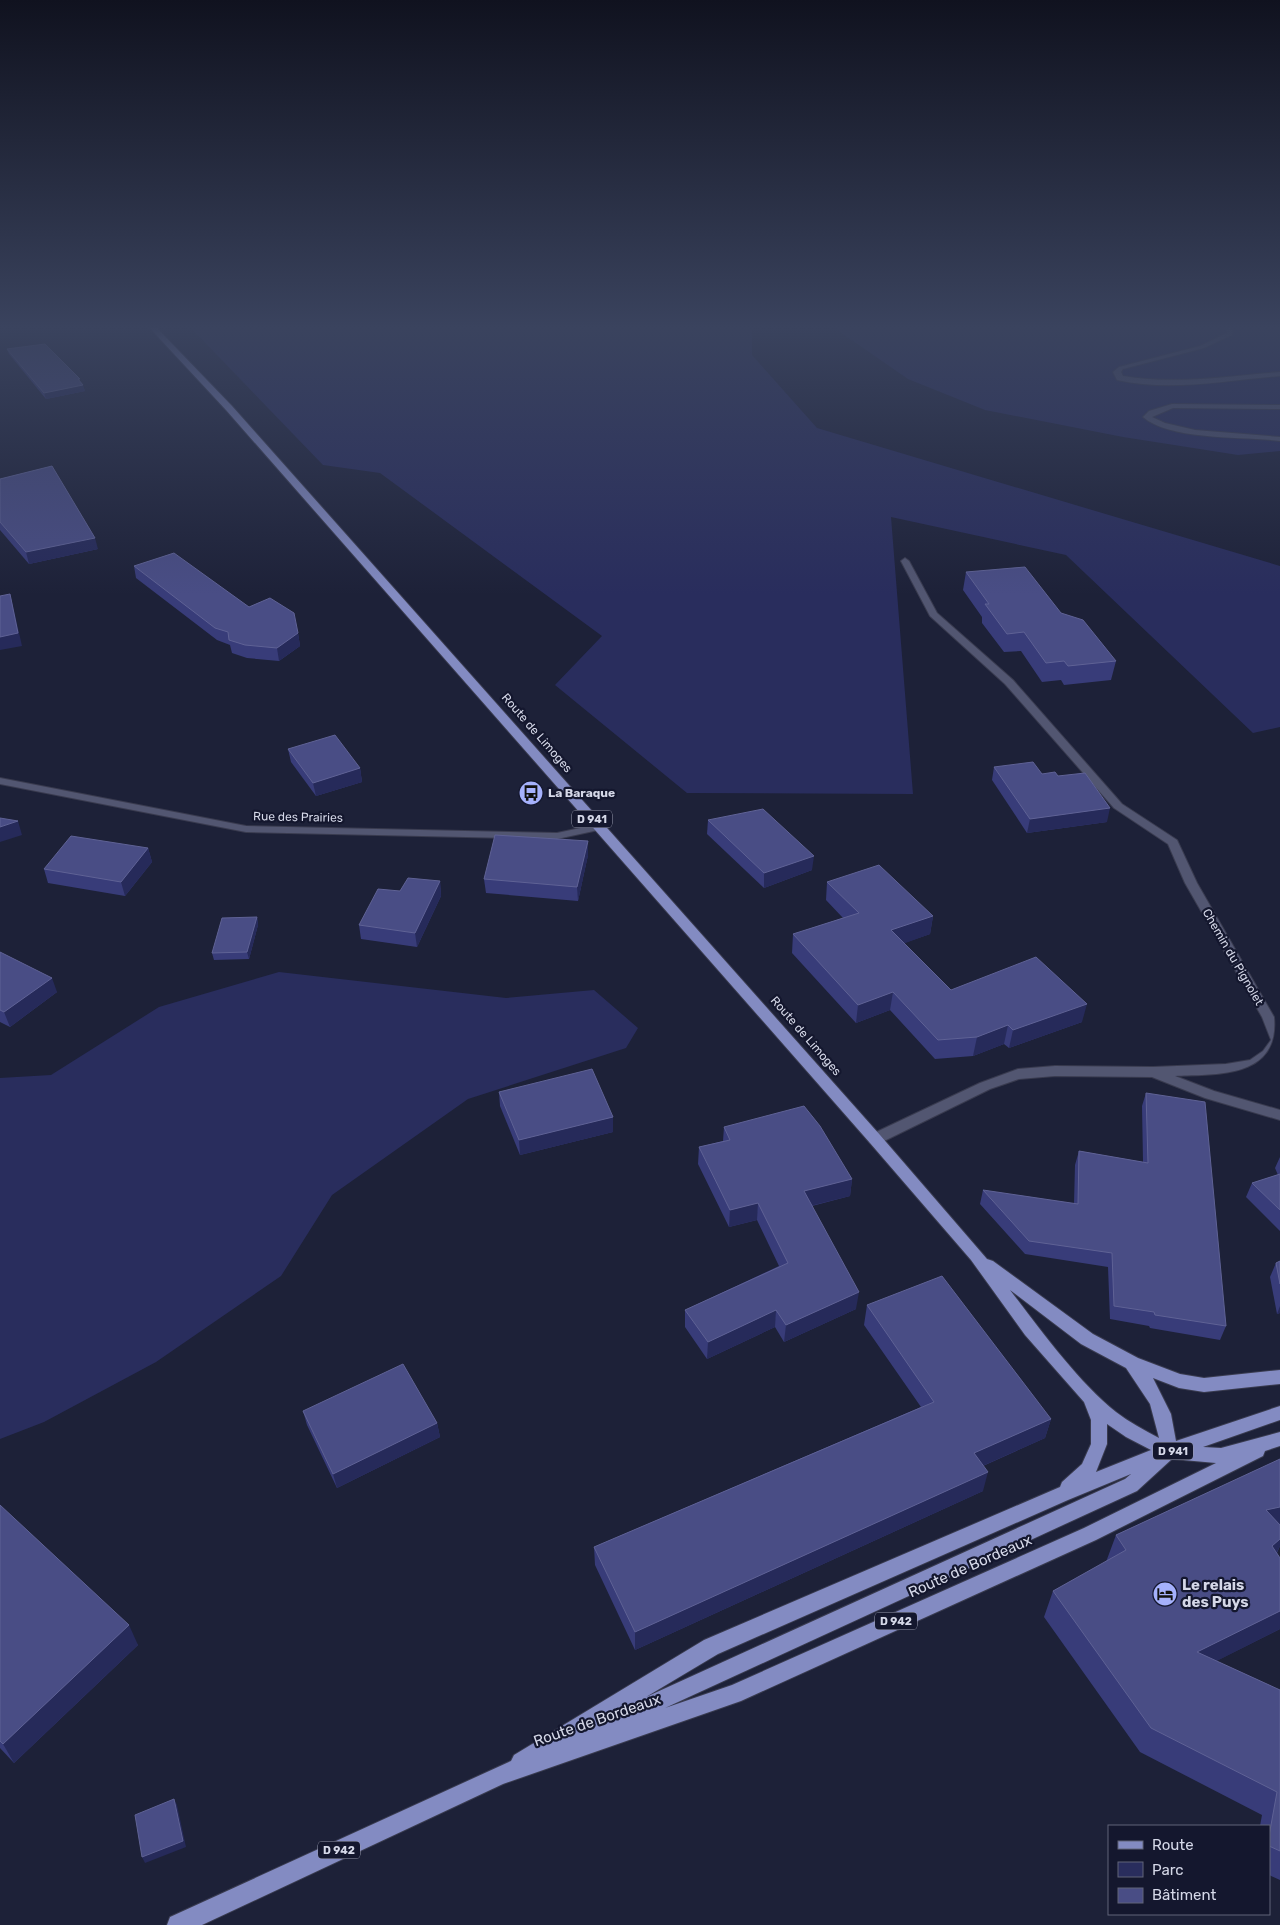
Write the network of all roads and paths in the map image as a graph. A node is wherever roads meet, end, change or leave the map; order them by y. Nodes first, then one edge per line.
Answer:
1 (235, 415) edge
2 (1152, 415) edge
3 (1280, 438) edge
4 (905, 561) dead end
5 (0, 781) edge
6 (599, 828) junction
7 (1153, 1072) junction
8 (1280, 1115) edge
9 (875, 1139) junction
10 (976, 1256) junction
11 (1132, 1364) junction
12 (1280, 1377) edge
13 (1083, 1391) junction
14 (1280, 1413) edge
15 (1280, 1439) edge
16 (1169, 1450) junction
17 (1062, 1494) junction
18 (500, 1774) junction
19 (178, 1925) edge

1 - 6 main road, Route de Limoges / D 941
2 - 3 street
4 - 7 street, Chemin du Pignolet
5 - 6 street, Rue des Prairies
6 - 9 main road, Route de Limoges / D 941
7 - 8 street
7 - 9 street, Chemin du Pignolet
9 - 10 main road, Route de Limoges / D 941
10 - 11 main road, Route de Limoges / D 941
10 - 13 main road, Route de Limoges / D 941
11 - 12 main road, D 941
11 - 16 main road
13 - 16 main road, D 941
13 - 17 main road
14 - 16 main road, D 941
15 - 16 main road, D 941
15 - 18 main road, Route de Bordeaux / D 942
16 - 17 main road, D 942
16 - 18 main road
17 - 18 main road, Route de Bordeaux / D 942
18 - 19 main road, Route de Bordeaux / D 942

